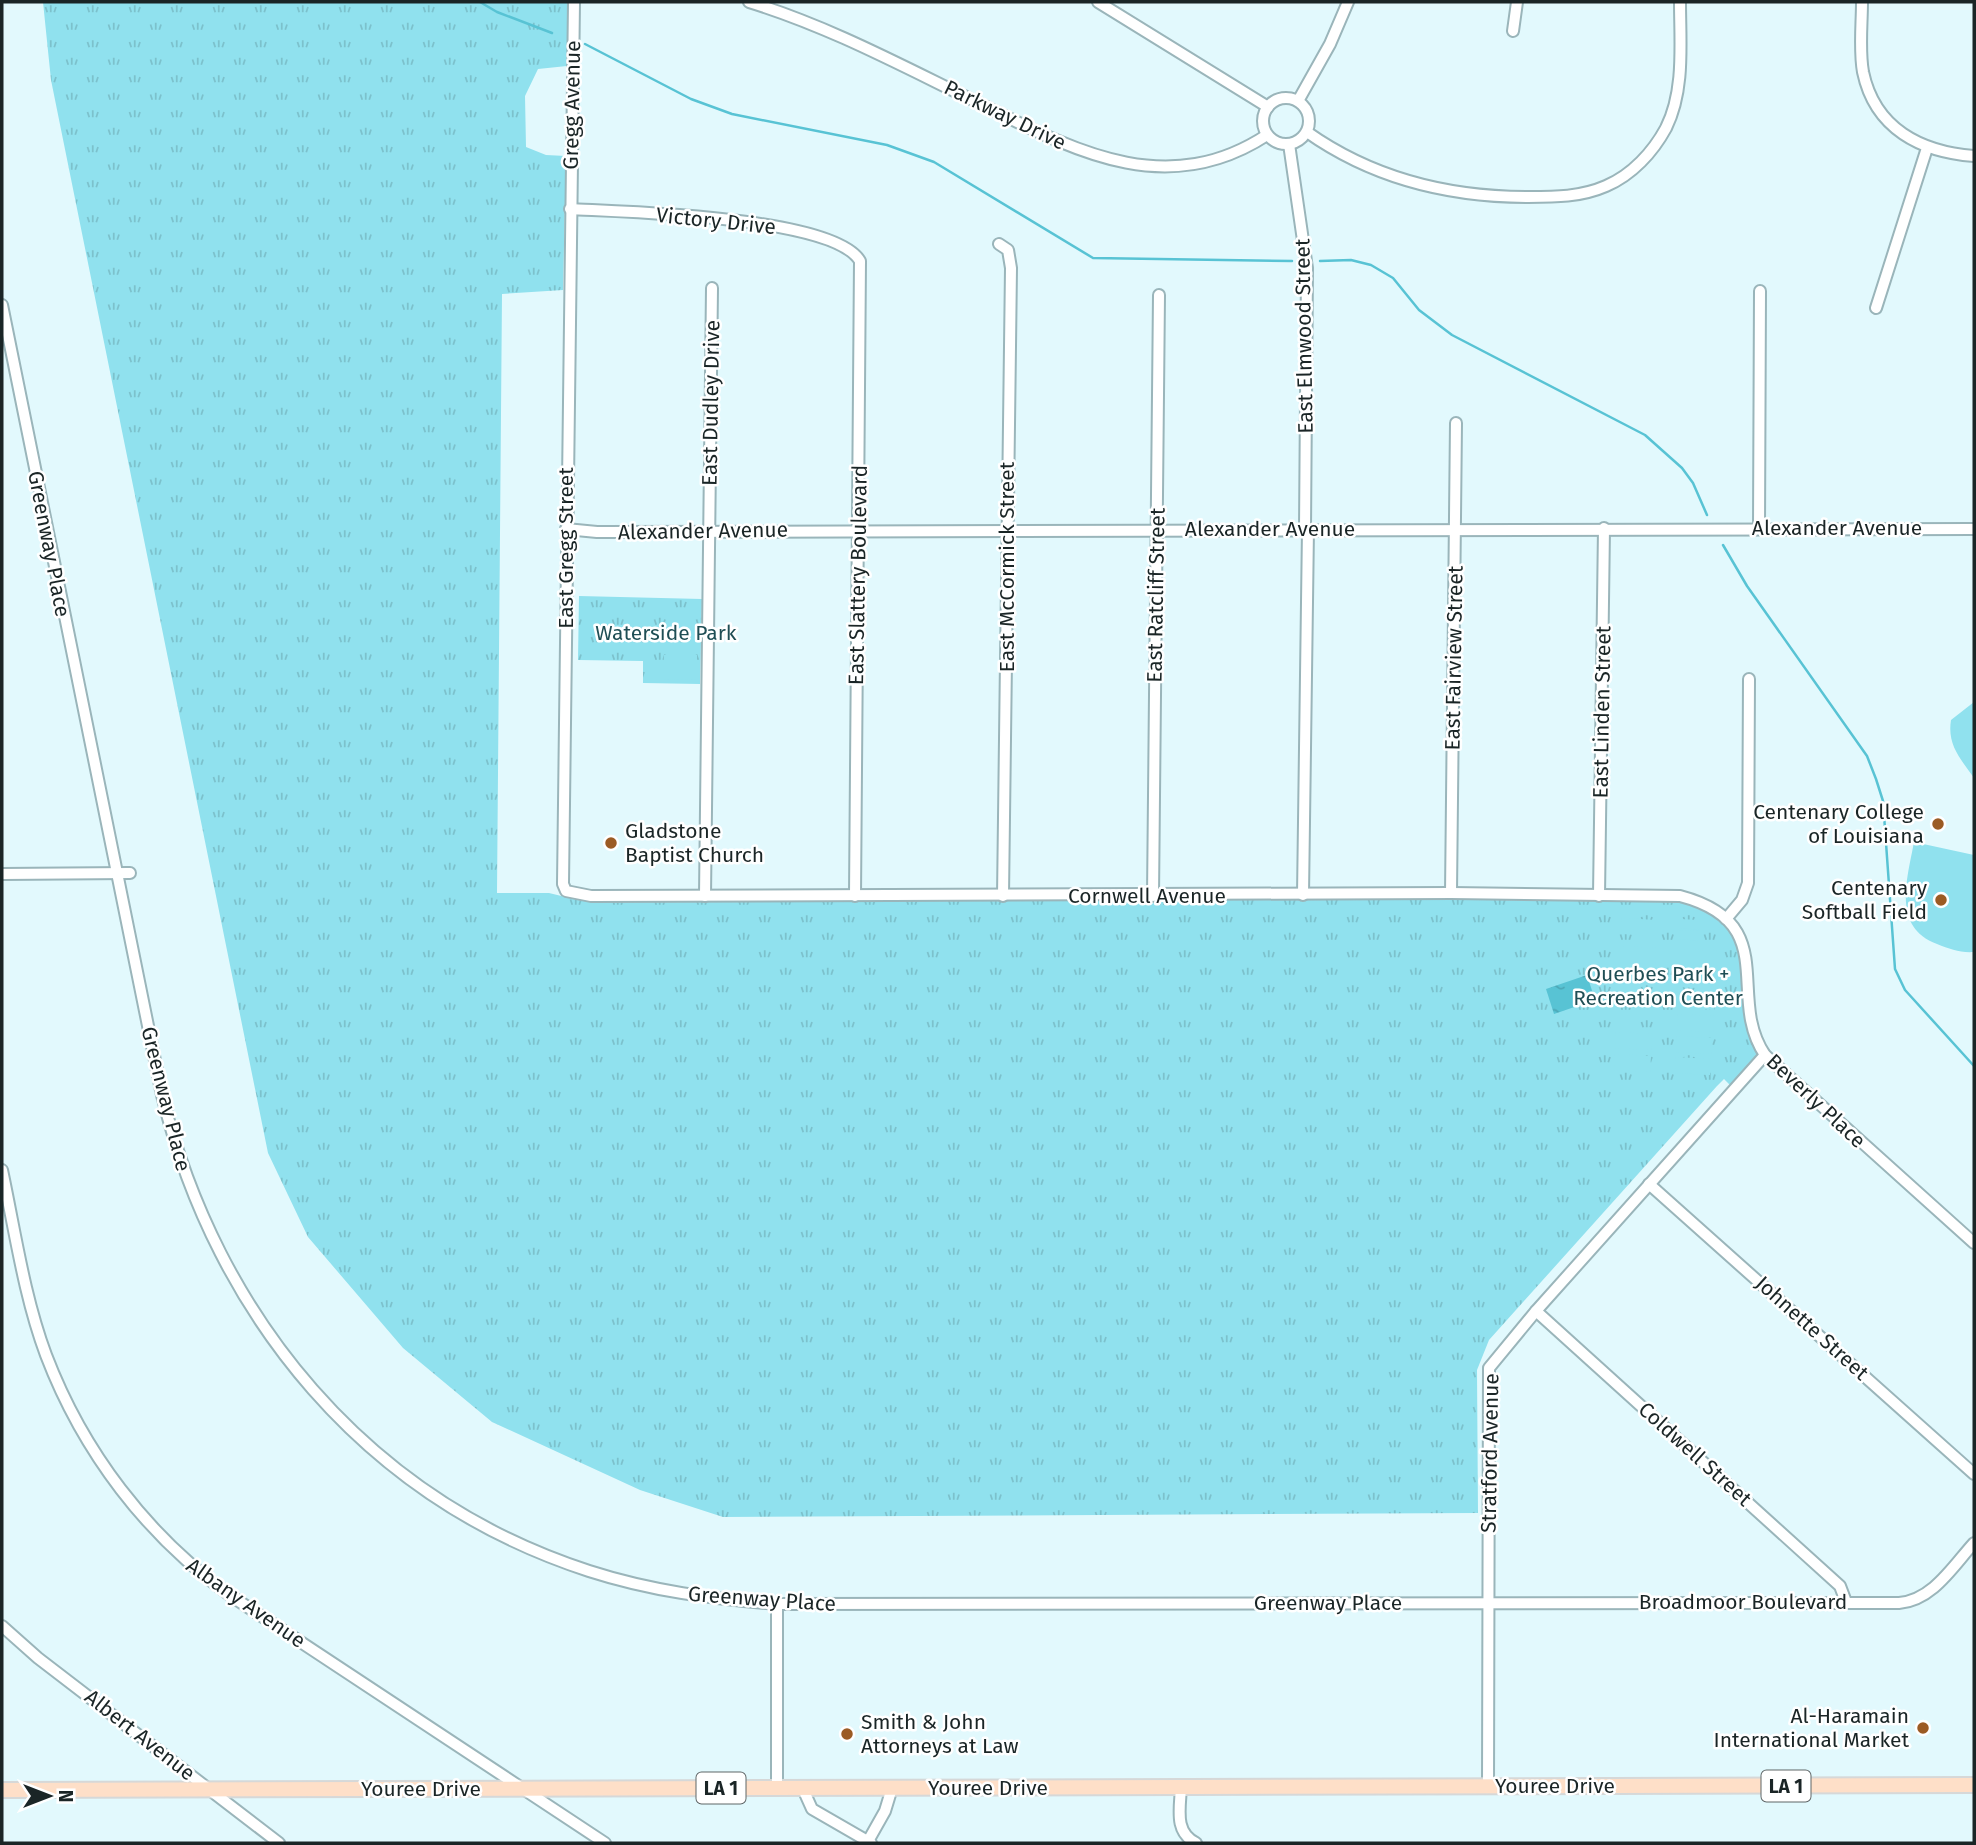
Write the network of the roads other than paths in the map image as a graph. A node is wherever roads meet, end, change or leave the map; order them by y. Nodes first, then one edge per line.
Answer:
1 (574, 2) edge
2 (752, 2) edge
3 (1098, 2) edge
4 (1348, 2) edge
5 (1517, 2) edge
6 (1680, 2) edge
7 (1863, 2) edge
8 (1513, 31) dead end
9 (1298, 101) junction
10 (1268, 107) junction
11 (1307, 132) junction
12 (1267, 135) junction
13 (1289, 144) junction
14 (1927, 148) junction
15 (1974, 156) edge
16 (570, 209) junction
17 (999, 244) dead end
18 (857, 255) joint
19 (712, 288) dead end
20 (1760, 291) dead end
21 (1159, 295) dead end
22 (2, 305) edge
23 (1875, 308) dead end
24 (1456, 423) dead end
25 (1604, 528) junction
26 (1759, 528) junction
27 (1974, 528) edge
28 (566, 529) junction
29 (859, 529) junction
30 (1007, 529) junction
31 (1156, 529) junction
32 (1306, 529) junction
33 (1455, 529) junction
34 (710, 530) junction
35 (1749, 679) dead end
36 (116, 873) junction
37 (130, 873) dead end
38 (2, 874) edge
39 (564, 887) joint
40 (1451, 893) junction
41 (1303, 895) junction
42 (705, 896) junction
43 (855, 896) junction
44 (1003, 896) junction
45 (1153, 896) junction
46 (1599, 896) junction
47 (1726, 919) junction
48 (1765, 1055) junction
49 (2, 1170) edge
50 (1649, 1184) junction
51 (1974, 1243) edge
52 (1536, 1311) junction
53 (1974, 1474) edge
54 (1974, 1543) edge
55 (1488, 1602) junction
56 (1846, 1602) junction
57 (777, 1604) junction
58 (2, 1626) edge
59 (1974, 1785) edge
60 (1181, 1787) junction
61 (1488, 1787) junction
62 (778, 1788) junction
63 (803, 1788) junction
64 (892, 1788) junction
65 (210, 1789) junction
66 (526, 1789) junction
67 (2, 1790) edge
68 (279, 1843) edge
69 (605, 1843) edge
70 (868, 1843) edge
71 (1196, 1843) edge

1 - 16 street, Gregg Avenue
2 - 12 street, Parkway Drive
3 - 10 street
4 - 9 street
5 - 8 street
6 - 11 street
7 - 14 street
9 - 10 street
9 - 11 street
10 - 12 street
11 - 13 street
12 - 13 street
13 - 32 street, East Elmwood Street
14 - 15 street
14 - 23 street
16 - 18 street, Victory Drive
16 - 28 street, East Gregg Street
17 - 30 street, East McCormick Street
18 - 29 street, East Slattery Boulevard
19 - 34 street, East Dudley Drive
20 - 26 street
21 - 31 street, East Ratcliff Street
22 - 36 street, Greenway Place
24 - 33 street, East Fairview Street
25 - 26 street, Alexander Avenue
25 - 33 street, Alexander Avenue
25 - 46 street, East Linden Street
26 - 27 street, Alexander Avenue
28 - 34 street, Alexander Avenue
28 - 39 street, East Gregg Street
29 - 30 street, Alexander Avenue
29 - 34 street, Alexander Avenue
29 - 43 street, East Slattery Boulevard
30 - 31 street, Alexander Avenue
30 - 44 street, East McCormick Street
31 - 32 street, Alexander Avenue
31 - 45 street, East Ratcliff Street
32 - 33 street, Alexander Avenue
32 - 41 street, East Elmwood Street
33 - 40 street, East Fairview Street
34 - 42 street, East Dudley Drive
35 - 47 street
36 - 37 street
36 - 38 street
36 - 57 street, Greenway Place
39 - 42 street, Cornwell Avenue
40 - 41 street, Cornwell Avenue
40 - 46 street, Cornwell Avenue
41 - 45 street, Cornwell Avenue
42 - 43 street, Cornwell Avenue
43 - 44 street, Cornwell Avenue
44 - 45 street, Cornwell Avenue
46 - 47 street, Cornwell Avenue
47 - 48 street, Beverly Place
48 - 50 street, Stratford Avenue
48 - 51 street, Beverly Place
49 - 66 street, Albany Avenue
50 - 52 street, Stratford Avenue
50 - 53 street, Johnette Street
52 - 55 street, Stratford Avenue
52 - 56 street, Coldwell Street
54 - 56 street, Broadmoor Boulevard
55 - 56 street, Broadmoor Boulevard
55 - 57 street, Greenway Place
55 - 61 street, Stratford Avenue
57 - 62 street
58 - 65 street, Albert Avenue
59 - 61 main road, Youree Drive / LA 1
60 - 61 main road, Youree Drive / LA 1
60 - 64 main road, Youree Drive / LA 1
60 - 71 street
62 - 63 main road, Youree Drive / LA 1
62 - 66 main road, Youree Drive / LA 1
63 - 64 main road, Youree Drive / LA 1
63 - 70 street
64 - 70 street
65 - 66 main road, Youree Drive / LA 1
65 - 67 main road, Youree Drive / LA 1
65 - 68 street, Albert Avenue
66 - 69 street, Albany Avenue

